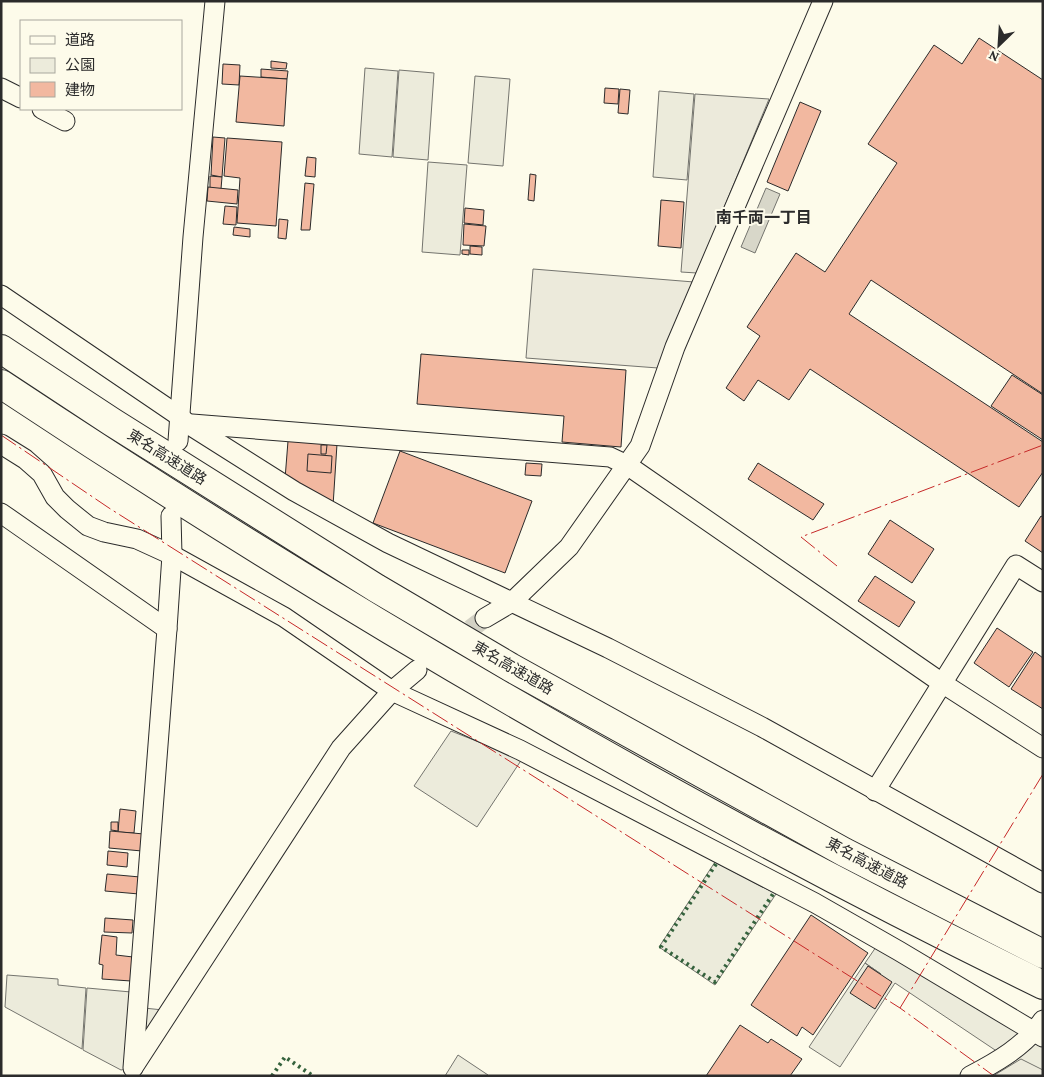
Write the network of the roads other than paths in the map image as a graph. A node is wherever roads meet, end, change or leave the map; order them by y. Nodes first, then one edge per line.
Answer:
1 (215, 1) edge
2 (823, 1) edge
3 (1, 88) edge
4 (20, 98) edge
5 (44, 110) edge
6 (65, 121) dead end
7 (1, 295) edge
8 (1, 349) edge
9 (1, 384) edge
10 (184, 420) junction
11 (178, 441) dead end
12 (1, 444) edge
13 (627, 465) junction
14 (1, 513) edge
15 (171, 516) dead end
16 (172, 555) junction
17 (1043, 582) edge
18 (512, 602) junction
19 (485, 618) tunnel mouth
20 (167, 628) junction
21 (417, 670) tunnel mouth
22 (942, 683) junction
23 (392, 691) junction
24 (1043, 748) edge
25 (875, 791) junction
26 (1043, 883) edge
27 (1043, 954) edge
28 (1043, 986) edge
29 (1040, 1030) edge
30 (131, 1072) edge
31 (970, 1076) edge

1 - 10 street
2 - 13 street
3 - 4 street
5 - 6 street
7 - 10 street
8 - 27 highway, 東名高速道路
9 - 28 highway, 東名高速道路
10 - 11 street
10 - 13 street
10 - 18 street
12 - 16 street
13 - 18 street
13 - 22 street
14 - 20 street
15 - 16 street
16 - 20 street
16 - 23 street
17 - 22 street
18 - 19 street
18 - 25 street
20 - 30 street
21 - 23 street
22 - 24 street
22 - 25 street
23 - 29 street
23 - 30 street
25 - 26 street
29 - 31 street

